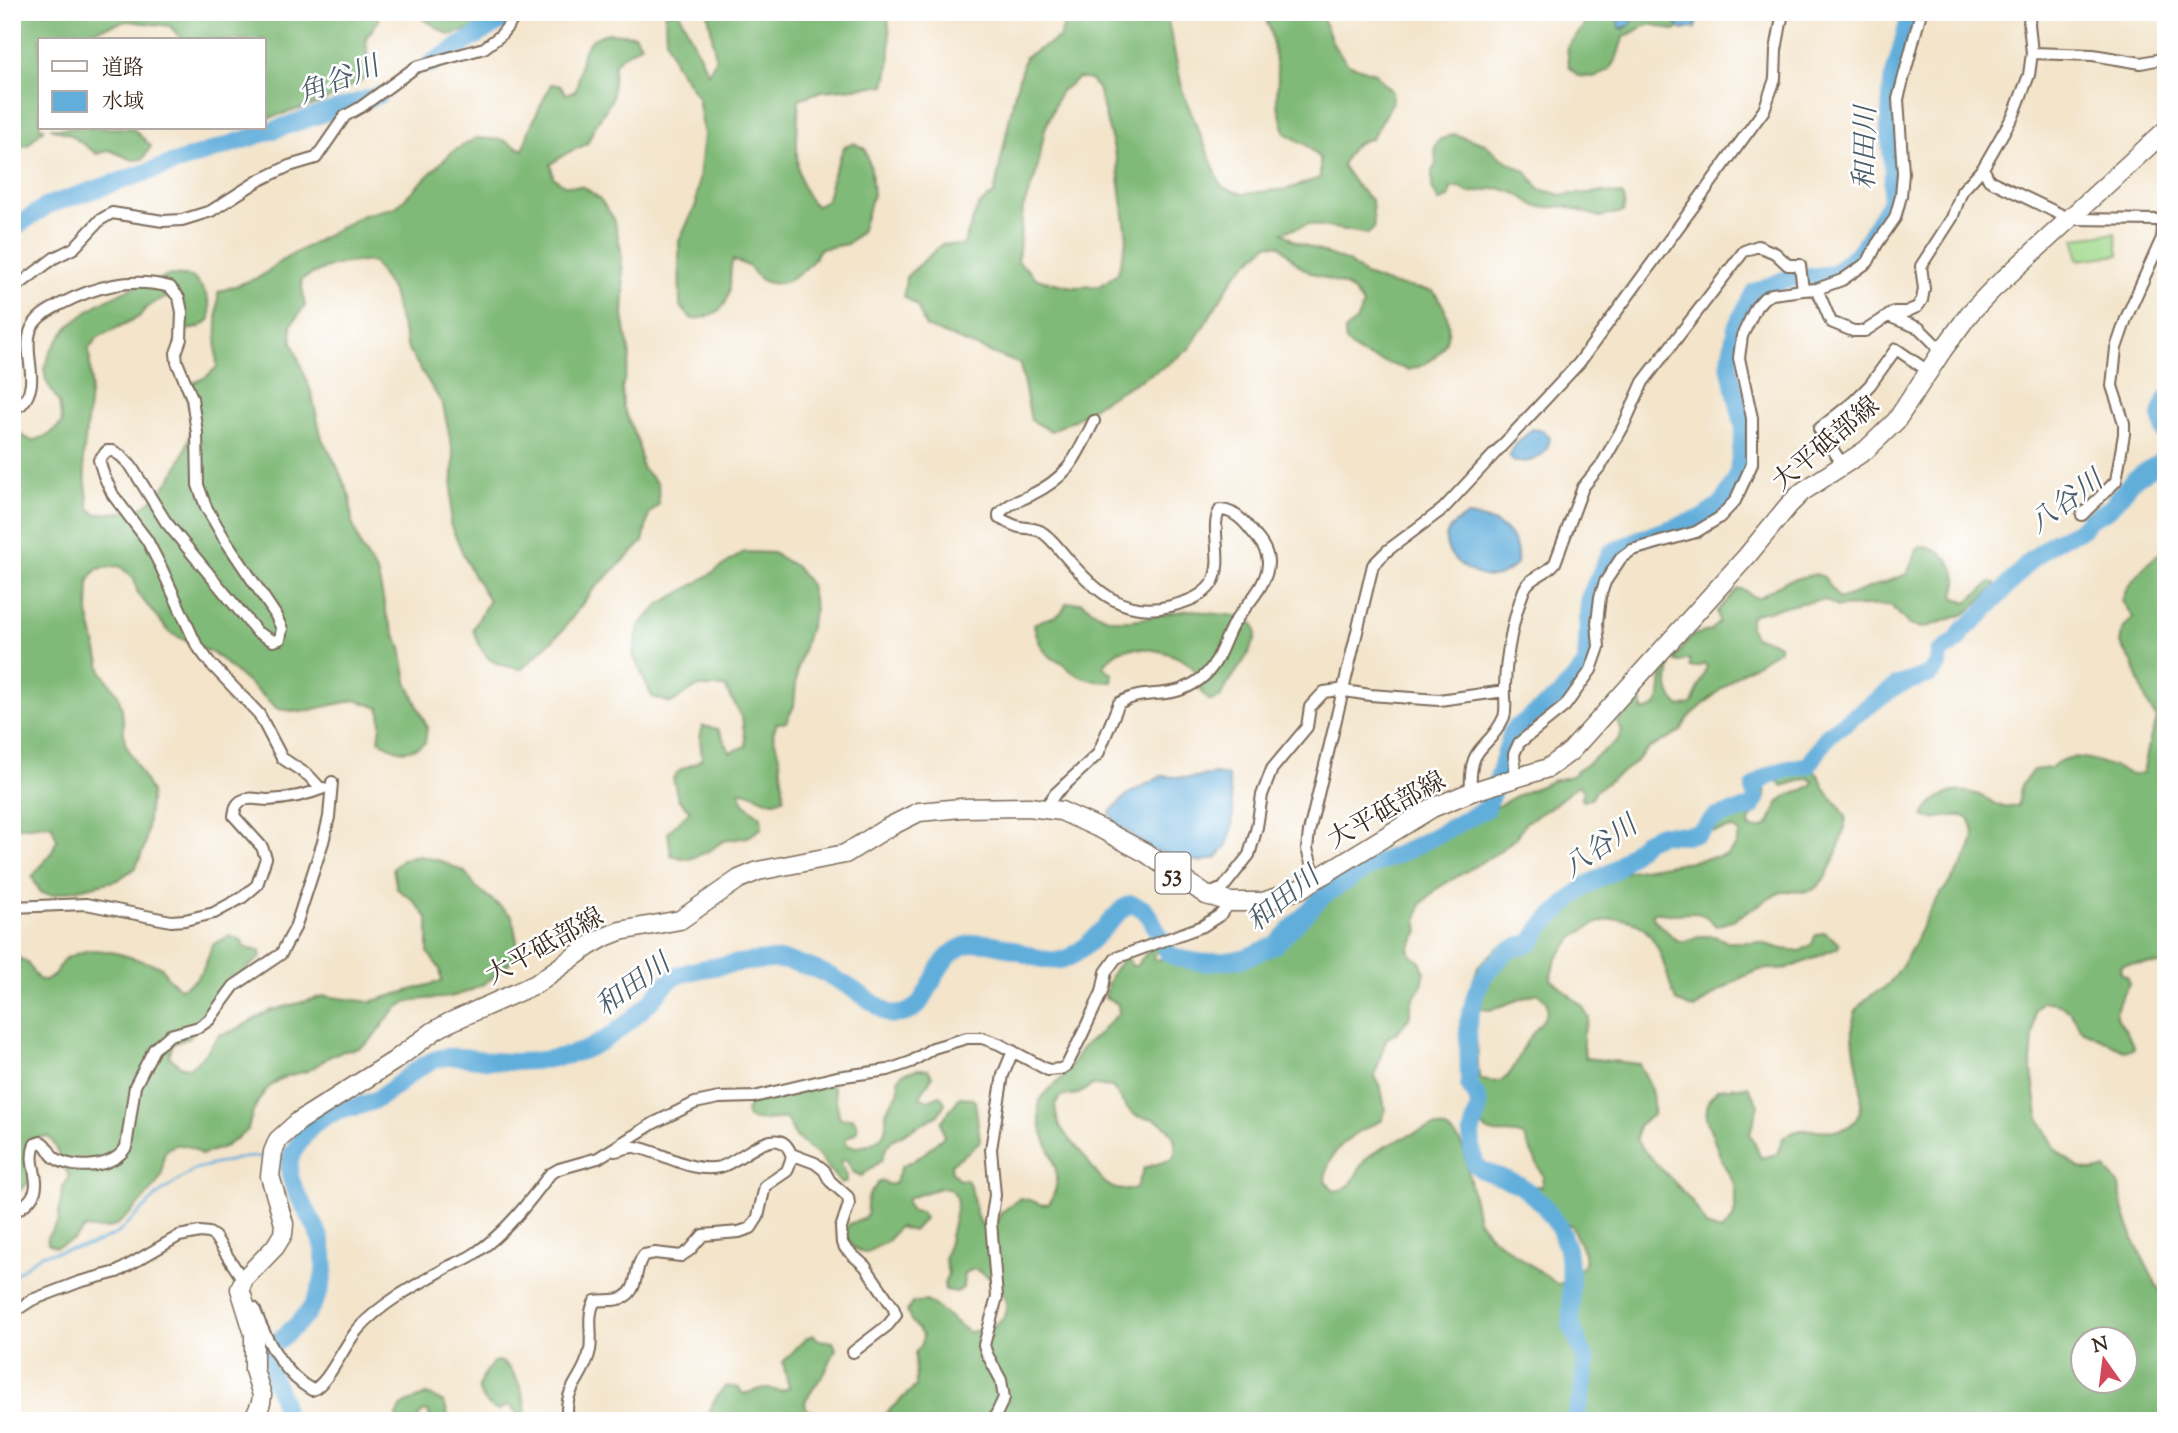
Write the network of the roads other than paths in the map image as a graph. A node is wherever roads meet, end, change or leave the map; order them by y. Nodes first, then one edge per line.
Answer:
1 (519, 12) edge
2 (1783, 12) edge
3 (1921, 12) edge
4 (2030, 12) edge
5 (2032, 52) junction
6 (2166, 58) edge
7 (2166, 130) edge
8 (1983, 168) junction
9 (2070, 219) junction
10 (1817, 289) junction
11 (12, 290) edge
12 (1803, 290) junction
13 (1888, 316) junction
14 (1942, 351) junction
15 (1928, 371) junction
16 (12, 403) edge
17 (1094, 421) dead end
18 (1843, 465) junction
19 (2082, 515) dead end
20 (1344, 691) junction
21 (1505, 691) junction
22 (1516, 779) junction
23 (321, 789) junction
24 (1471, 792) junction
25 (1045, 808) junction
26 (1316, 880) junction
27 (1206, 895) junction
28 (1231, 902) junction
29 (12, 907) edge
30 (1013, 1051) junction
31 (611, 1151) junction
32 (791, 1154) junction
33 (12, 1213) edge
34 (244, 1279) junction
35 (13, 1311) edge
36 (853, 1352) dead end
37 (253, 1421) edge
38 (568, 1421) edge
39 (993, 1421) edge

1 - 11 street
2 - 20 street
3 - 10 street
4 - 5 street
5 - 6 street
5 - 8 street
7 - 9 main road, 大平砥部線 / 53
8 - 9 street
8 - 13 street
9 - 14 main road, 大平砥部線 / 53
9 - 19 street
10 - 12 street
10 - 13 street
12 - 21 street
12 - 22 street
13 - 14 street
14 - 15 main road, 大平砥部線 / 53
15 - 18 main road, 大平砥部線 / 53
15 - 18 street
16 - 23 street
17 - 25 street
18 - 22 main road, 大平砥部線 / 53
20 - 21 street
20 - 26 street
20 - 27 street
21 - 24 street
22 - 24 main road, 大平砥部線 / 53
23 - 29 street
23 - 33 street
24 - 26 main road, 大平砥部線 / 53
25 - 27 main road, 大平砥部線 / 53
25 - 34 main road, 大平砥部線 / 53
26 - 28 main road, 大平砥部線 / 53
27 - 28 main road, 大平砥部線 / 53
28 - 30 street
30 - 31 street
30 - 39 street
31 - 32 street
31 - 34 street
32 - 36 street
32 - 38 street
34 - 35 street
34 - 37 main road

